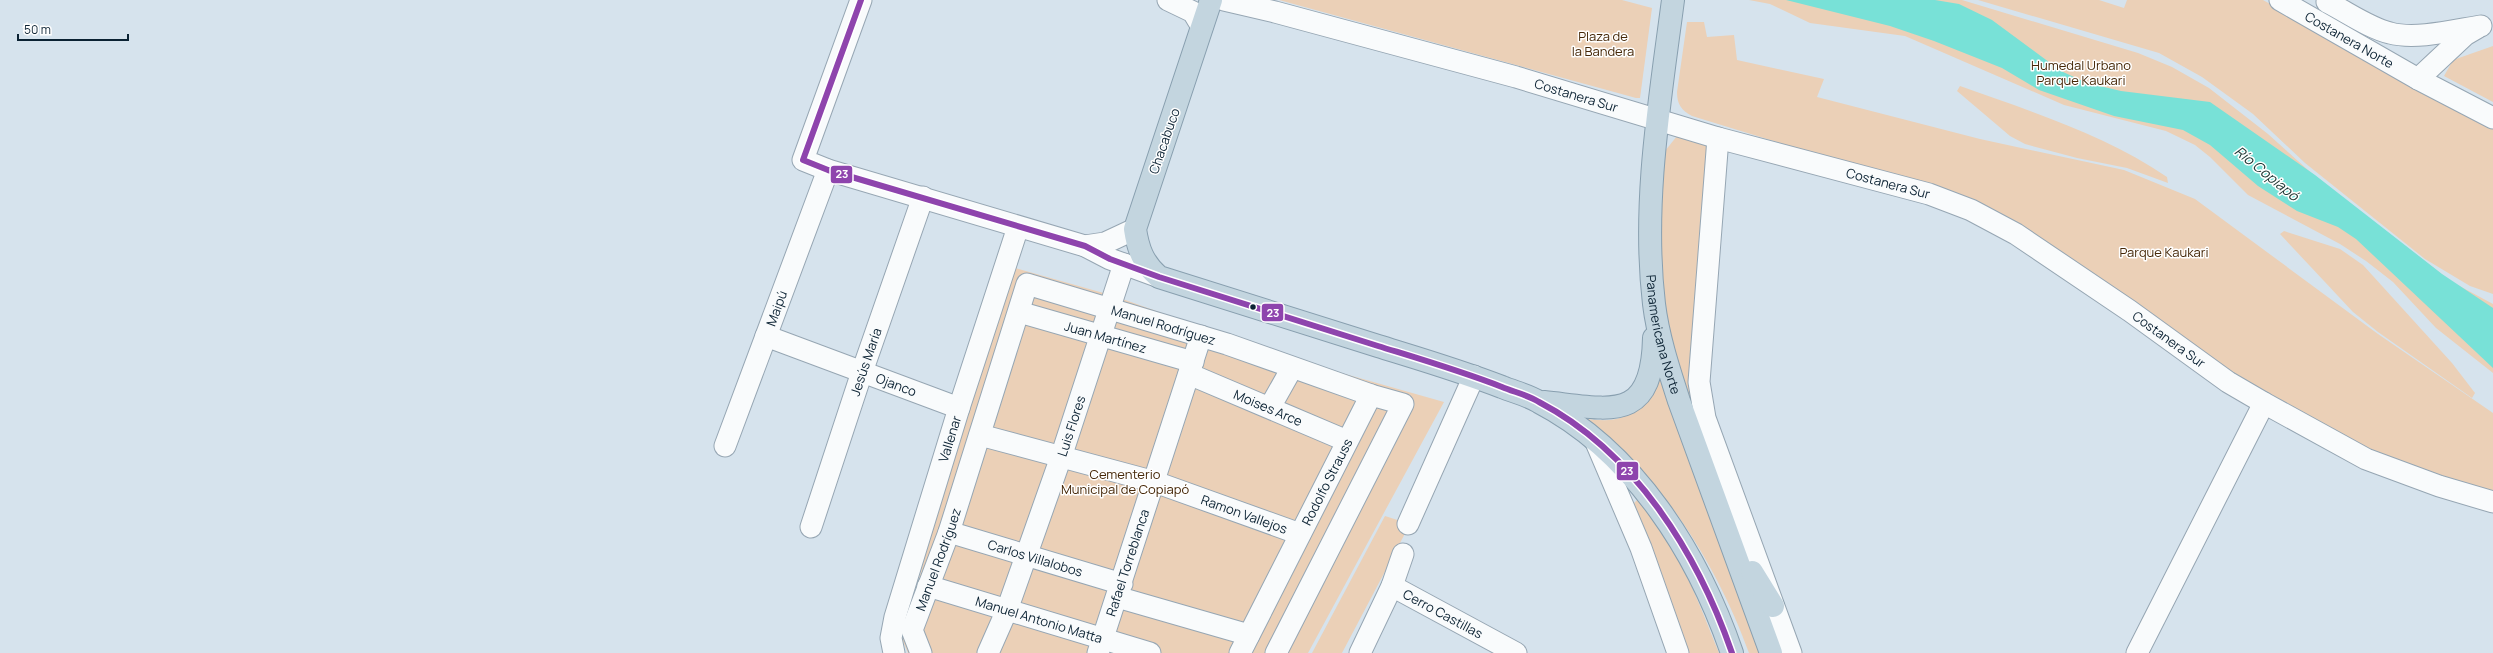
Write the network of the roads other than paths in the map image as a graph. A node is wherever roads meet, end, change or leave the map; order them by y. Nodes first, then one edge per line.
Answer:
1 (861, 0) edge
2 (1168, 0) edge
3 (1211, 0) edge
4 (1224, 0) edge
5 (2280, 0) edge
6 (2327, 2) dead end
7 (1672, 9) edge
8 (2487, 24) edge
9 (1202, 27) junction
10 (2424, 34) junction
11 (2446, 53) junction
12 (2418, 79) junction
13 (1658, 118) junction
14 (2493, 118) edge
15 (1718, 138) junction
16 (828, 170) junction
17 (923, 197) junction
18 (1018, 227) junction
19 (1135, 229) junction
20 (1085, 246) junction
21 (1124, 264) junction
22 (1159, 277) junction
23 (1654, 306) junction
24 (1110, 309) junction
25 (1019, 312) junction
26 (766, 336) junction
27 (1101, 336) junction
28 (1201, 336) junction
29 (1191, 368) junction
30 (1292, 368) junction
31 (862, 372) junction
32 (1474, 376) junction
33 (1371, 395) junction
34 (1539, 401) junction
35 (2264, 403) junction
36 (1270, 407) junction
37 (959, 408) junction
38 (980, 435) junction
39 (1595, 440) junction
40 (1347, 441) junction
41 (726, 446) dead end
42 (1061, 457) junction
43 (1155, 482) junction
44 (2493, 502) edge
45 (1722, 522) junction
46 (1408, 524) dead end
47 (811, 527) dead end
48 (948, 532) junction
49 (1300, 534) junction
50 (1404, 554) dead end
51 (1026, 555) junction
52 (928, 586) junction
53 (1392, 586) junction
54 (1120, 590) junction
55 (1773, 606) junction
56 (1007, 610) junction
57 (1245, 644) edge
58 (1100, 646) edge
59 (1366, 651) edge
60 (894, 653) edge
61 (921, 653) edge
62 (988, 653) edge
63 (1150, 653) edge
64 (1276, 653) edge
65 (1516, 653) edge
66 (1678, 653) edge
67 (1732, 653) edge
68 (1772, 653) edge
69 (1791, 653) edge
70 (2137, 653) edge

1 - 16 street
2 - 9 street
3 - 9 highway, Chacabuco
4 - 13 street, Costanera Sur
5 - 12 street, Costanera Norte
6 - 10 street, Costanera Norte
7 - 13 highway, Panamericana Norte
8 - 10 street, Costanera Norte
8 - 11 street, Costanera Norte
9 - 19 highway, Chacabuco
10 - 11 street
11 - 12 street, Costanera Norte
12 - 14 street, Costanera Norte
13 - 15 street, Costanera Sur
13 - 23 highway, Panamericana Norte
15 - 35 street, Costanera Sur
15 - 55 street, Panamericana Norte
16 - 17 street
16 - 26 street, Maipú
17 - 18 street
17 - 31 street, Jesús María
18 - 20 street
18 - 37 street, Vallenar
19 - 20 street
19 - 22 highway, Chacabuco
20 - 21 street
21 - 22 street
21 - 24 street, Luis Flores
22 - 32 highway
23 - 34 highway
23 - 45 highway, Panamericana Norte
24 - 25 street, Manuel Rodríguez
24 - 27 street, Luis Flores
24 - 28 street, Manuel Rodríguez
25 - 27 street, Juan Martínez
25 - 38 street, Manuel Rodríguez
26 - 31 street, Ojanco
26 - 41 street, Maipú
27 - 29 street, Juan Martínez
27 - 42 street, Luis Flores
28 - 29 street, Rafael Torreblanca
28 - 30 street, Manuel Rodríguez
29 - 36 street, Moises Arce
29 - 43 street, Rafael Torreblanca
30 - 33 street, Manuel Rodríguez
30 - 36 street
31 - 37 street, Ojanco
31 - 47 street, Jesús María
32 - 34 highway
32 - 46 street
33 - 40 street, Rodolfo Strauss
33 - 64 street, Manuel Rodríguez
34 - 39 highway
35 - 44 street, Costanera Sur
35 - 70 street
36 - 40 street, Moises Arce
37 - 60 street, Vallenar
38 - 42 street, Ramon Vallejos
38 - 48 street, Manuel Rodríguez
39 - 66 street
39 - 67 highway
40 - 49 street, Rodolfo Strauss
42 - 43 street, Ramon Vallejos
42 - 51 street, Luis Flores
43 - 49 street, Ramon Vallejos
43 - 54 street, Rafael Torreblanca
45 - 55 highway
45 - 68 highway, Panamericana Norte
48 - 51 street, Carlos Villalobos
48 - 52 street, Manuel Rodríguez
49 - 57 street, Rodolfo Strauss
50 - 53 street
51 - 54 street, Carlos Villalobos
51 - 56 street, Luis Flores
52 - 56 street, Manuel Antonio Matta
52 - 61 street, Manuel Rodríguez
53 - 59 street
53 - 65 street, Cerro Castillas
54 - 57 street, Carlos Villalobos
54 - 58 street, Rafael Torreblanca
55 - 69 street, Panamericana Norte
56 - 58 street, Manuel Antonio Matta
56 - 62 street, Luis Flores
58 - 63 street, Manuel Antonio Matta

